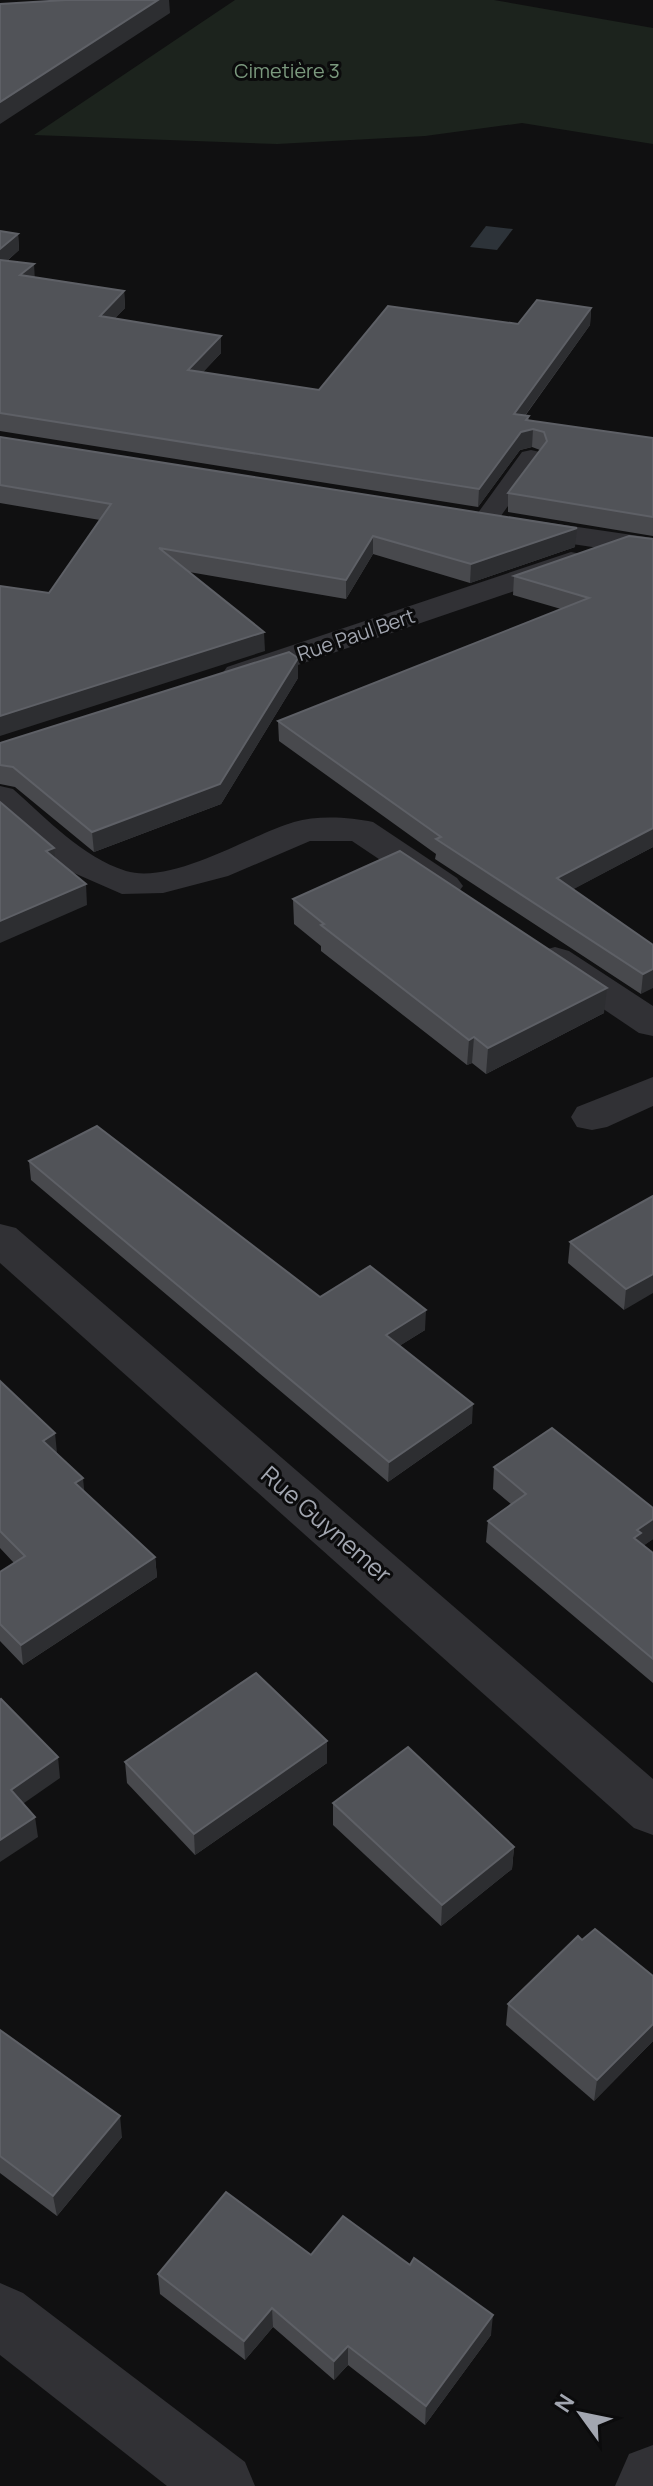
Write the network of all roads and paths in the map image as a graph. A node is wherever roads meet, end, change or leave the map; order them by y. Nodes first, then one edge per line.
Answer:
1 (531, 457) edge
2 (453, 517) edge
3 (484, 522) junction
4 (619, 544) junction
5 (653, 547) edge
6 (216, 682) edge
7 (0, 797) edge
8 (474, 906) edge
9 (525, 940) edge
10 (653, 1024) edge
11 (653, 1090) edge
12 (592, 1117) dead end
13 (0, 1239) edge
14 (653, 1812) edge
15 (0, 2315) edge
16 (653, 2478) edge
17 (221, 2486) edge
18 (649, 2486) edge

1 - 3 lane
2 - 3 street
3 - 4 street
4 - 5 street
4 - 6 street, Rue Paul Bert
7 - 8 street
9 - 10 street
11 - 12 street
13 - 14 street, Rue Guynemer
15 - 17 street
16 - 18 street

